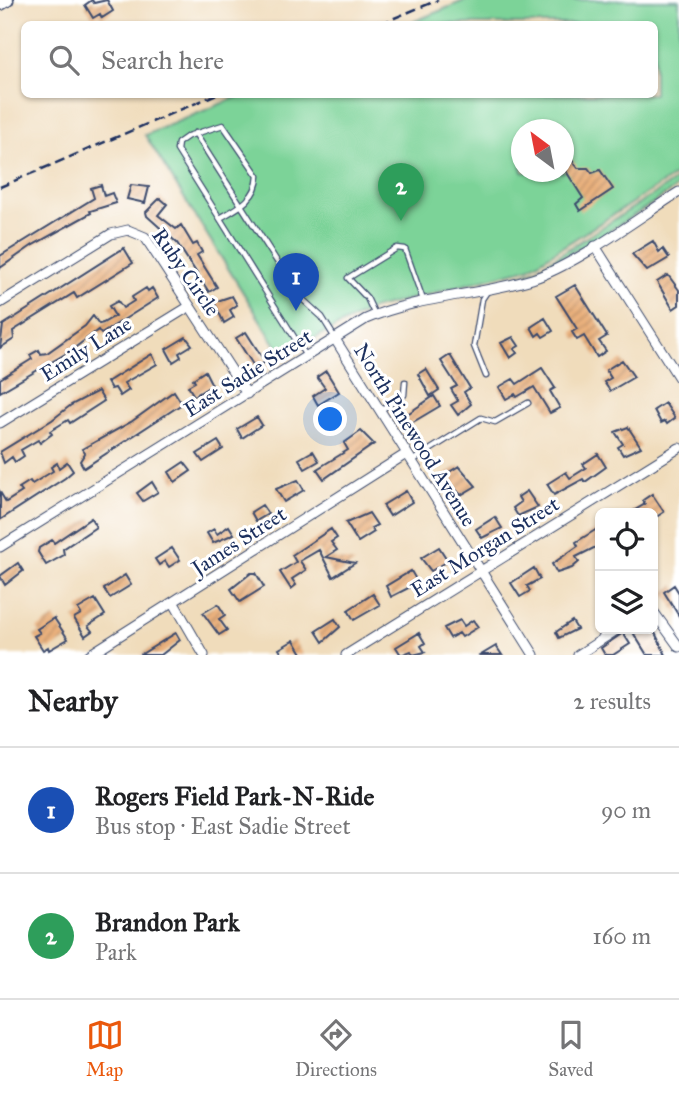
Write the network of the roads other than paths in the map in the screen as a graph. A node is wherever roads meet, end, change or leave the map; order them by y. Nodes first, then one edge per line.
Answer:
1 (7, 0) edge
2 (0, 4) edge
3 (195, 133) junction
4 (679, 192) edge
5 (241, 206) junction
6 (220, 218) junction
7 (595, 246) junction
8 (488, 290) junction
9 (424, 301) junction
10 (0, 303) edge
11 (190, 306) junction
12 (375, 315) junction
13 (335, 339) junction
14 (307, 357) junction
15 (486, 376) dead end
16 (679, 378) edge
17 (405, 382) dead end
18 (247, 394) junction
19 (528, 403) dead end
20 (378, 412) junction
21 (0, 423) edge
22 (679, 448) edge
23 (408, 458) junction
24 (0, 547) edge
25 (480, 570) junction
26 (174, 603) junction
27 (658, 618) edge
28 (610, 634) edge
29 (679, 648) edge
30 (89, 655) edge
31 (204, 655) edge
32 (346, 655) edge
33 (534, 655) edge
34 (578, 655) edge

1 - 2 street
3 - 5 lane
3 - 5 lane
3 - 6 lane
4 - 7 street, East Sadie Street
5 - 6 lane
5 - 13 lane
6 - 14 lane
7 - 8 street, East Sadie Street
7 - 16 street
8 - 9 street, East Sadie Street
8 - 15 lane
9 - 12 street, East Sadie Street
9 - 12 lane
10 - 11 street, Ruby Circle
11 - 18 street, Ruby Circle
11 - 21 street, Emily Lane
12 - 13 street, East Sadie Street
13 - 14 street, East Sadie Street
13 - 20 street, North Pinewood Avenue
14 - 18 street, East Sadie Street
17 - 20 lane
18 - 24 street, East Sadie Street
19 - 23 lane
20 - 23 street, North Pinewood Avenue
22 - 25 street, East Morgan Street
23 - 25 street, North Pinewood Avenue
23 - 26 street, James Street
25 - 32 street, East Morgan Street
25 - 33 street, North Pinewood Avenue
26 - 30 street, James Street
26 - 31 street
27 - 29 street
28 - 34 street

